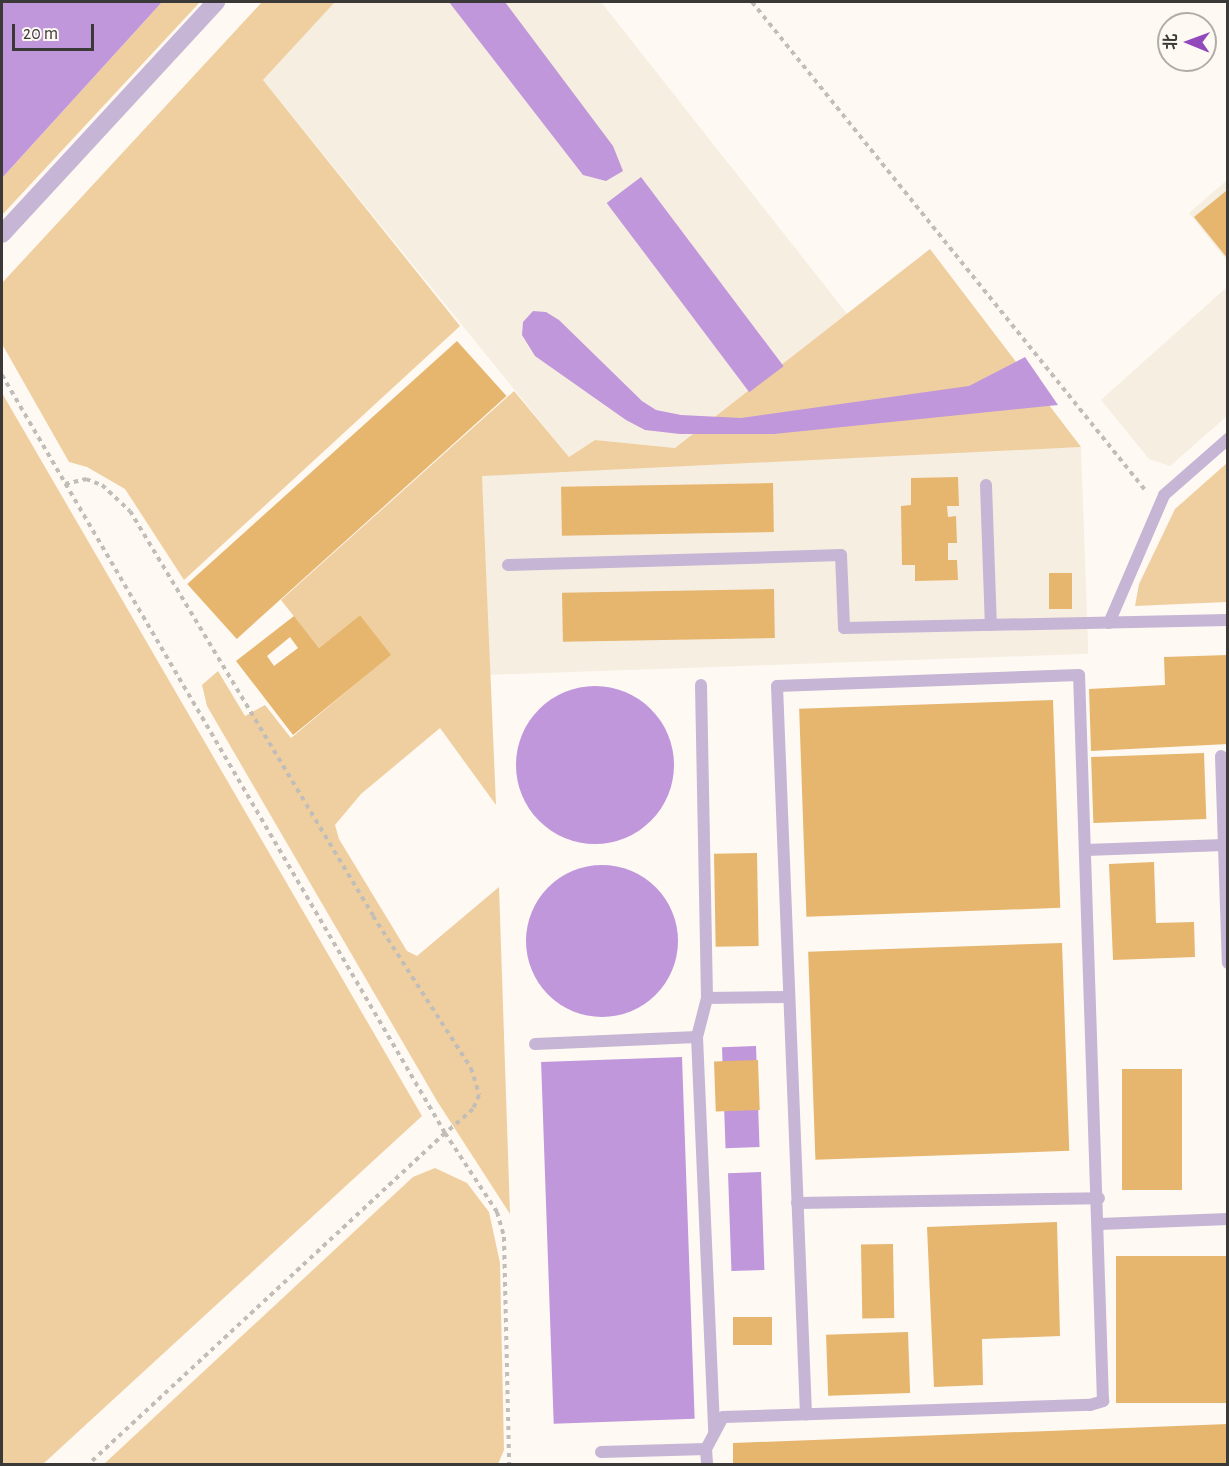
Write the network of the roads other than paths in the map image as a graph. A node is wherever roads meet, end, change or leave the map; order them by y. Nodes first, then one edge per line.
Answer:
1 (216, 2) edge
2 (2, 234) edge
3 (1227, 440) edge
4 (986, 485) dead end
5 (508, 565) dead end
6 (1227, 620) edge
7 (1109, 622) junction
8 (991, 625) junction
9 (701, 686) dead end
10 (1221, 756) dead end
11 (1224, 845) junction
12 (1086, 850) junction
13 (1227, 963) edge
14 (789, 997) junction
15 (707, 998) junction
16 (697, 1037) junction
17 (535, 1044) dead end
18 (1099, 1198) junction
19 (797, 1203) junction
20 (1227, 1219) edge
21 (1100, 1224) junction
22 (806, 1414) junction
23 (714, 1434) junction
24 (706, 1449) junction
25 (601, 1452) dead end
26 (707, 1464) edge

1 - 2 street
3 - 7 lane
4 - 8 lane
5 - 8 lane
6 - 7 lane
7 - 8 lane
9 - 15 lane
10 - 11 lane
11 - 12 lane
11 - 13 lane
12 - 14 lane
12 - 18 lane
14 - 15 lane
14 - 19 lane
15 - 16 lane
16 - 17 lane
16 - 23 lane
18 - 19 lane
18 - 21 lane
19 - 22 lane
20 - 21 lane
21 - 22 lane
22 - 23 lane
23 - 24 lane
24 - 25 lane
24 - 26 lane

